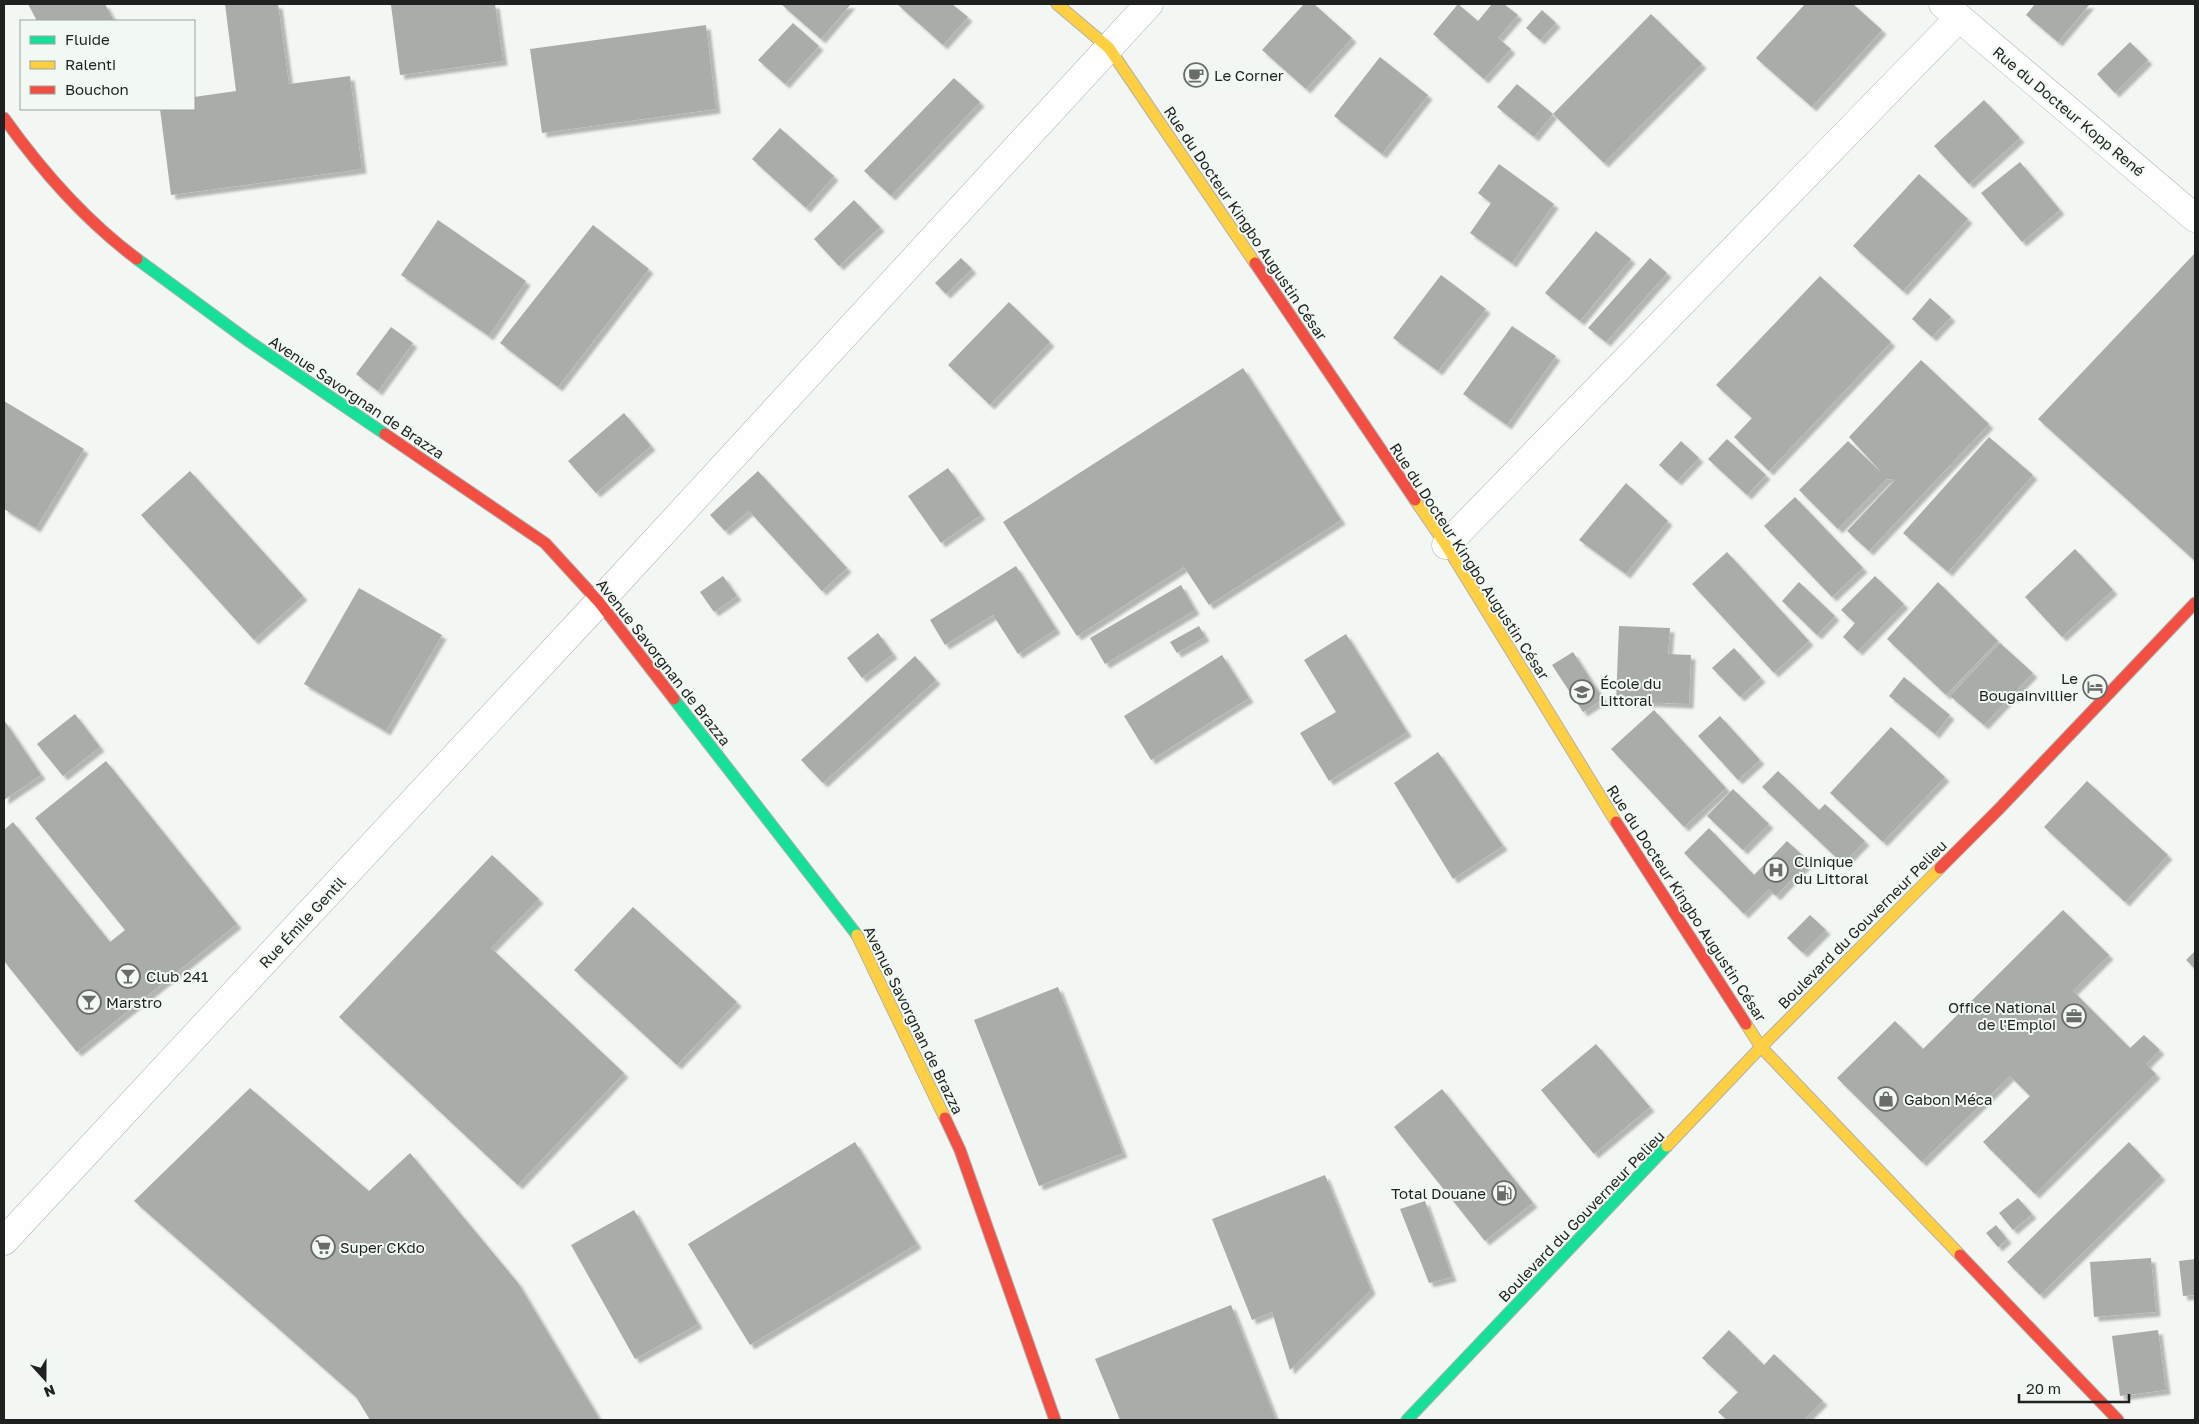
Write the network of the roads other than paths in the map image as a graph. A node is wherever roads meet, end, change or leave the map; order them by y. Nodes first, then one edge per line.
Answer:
1 (1057, 4) edge
2 (1149, 4) edge
3 (1951, 11) edge
4 (1109, 48) junction
5 (4, 118) edge
6 (2195, 218) edge
7 (1446, 545) junction
8 (599, 602) junction
9 (2195, 603) edge
10 (1761, 1047) junction
11 (4, 1241) edge
12 (1055, 1420) edge
13 (1407, 1420) edge
14 (2118, 1420) edge

1 - 4 street, Rue du Docteur Kingbo Augustin César
2 - 4 street, Rue Émile Gentil
3 - 6 street, Rue du Docteur Kopp René
3 - 7 street
4 - 7 street, Rue du Docteur Kingbo Augustin César
4 - 8 street, Rue Émile Gentil
5 - 8 street, Avenue Savorgnan de Brazza
7 - 10 street, Rue du Docteur Kingbo Augustin César
8 - 11 street, Rue Émile Gentil
8 - 12 street, Avenue Savorgnan de Brazza
9 - 10 street, Boulevard du Gouverneur Pelieu
10 - 13 street, Boulevard du Gouverneur Pelieu
10 - 14 street, Rue du Docteur Kingbo Augustin César

